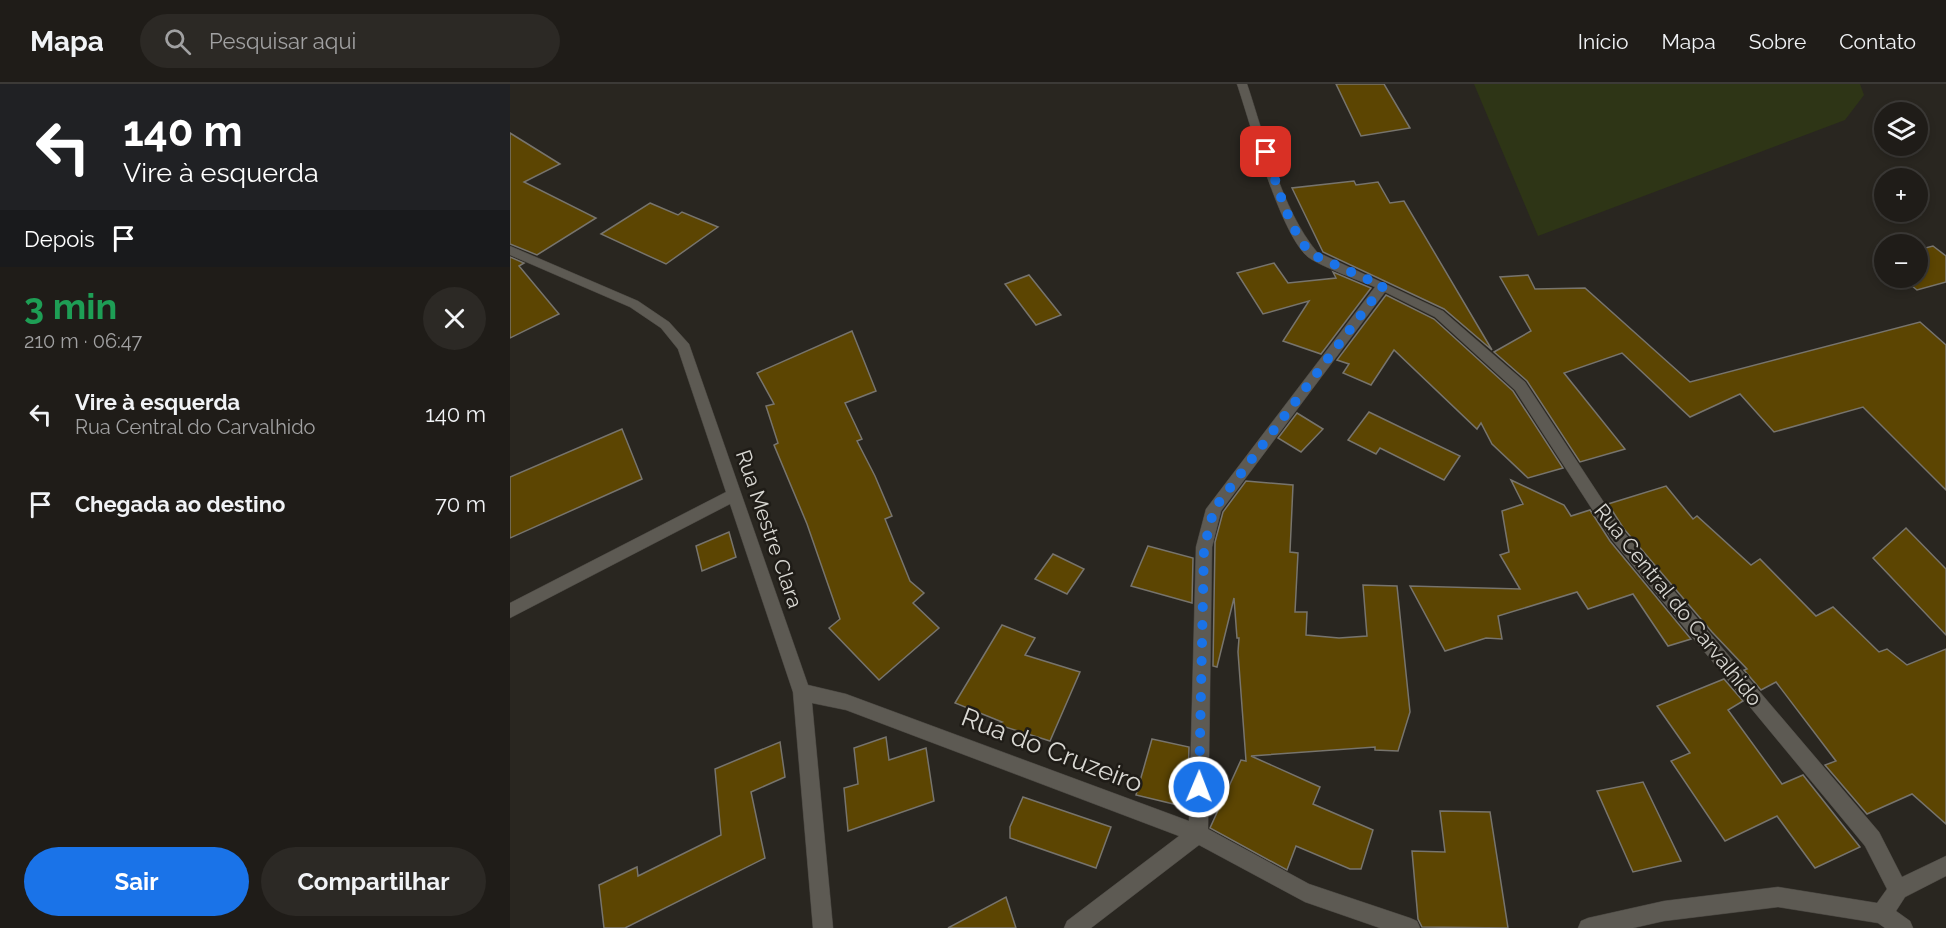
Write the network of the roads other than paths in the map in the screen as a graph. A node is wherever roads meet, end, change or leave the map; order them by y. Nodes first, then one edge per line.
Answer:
1 (1242, 84) edge
2 (510, 250) edge
3 (1383, 286) junction
4 (735, 494) junction
5 (510, 611) edge
6 (802, 692) junction
7 (1198, 834) junction
8 (1946, 866) edge
9 (1898, 890) junction
10 (1882, 914) junction
11 (823, 928) edge
12 (1074, 928) edge
13 (1410, 928) edge
14 (1588, 928) edge
15 (1903, 928) edge

1 - 3 street, Rua Central do Carvalhido
2 - 4 street, Rua Mestre Clara
3 - 7 street
3 - 9 street, Rua Central do Carvalhido
4 - 5 street
4 - 6 street, Rua Mestre Clara
6 - 7 street, Rua do Cruzeiro
6 - 11 street, Rua Mestre Clara
7 - 12 street
7 - 13 street, Rua do Cruzeiro
8 - 9 street
9 - 10 street
10 - 14 street
10 - 15 street

